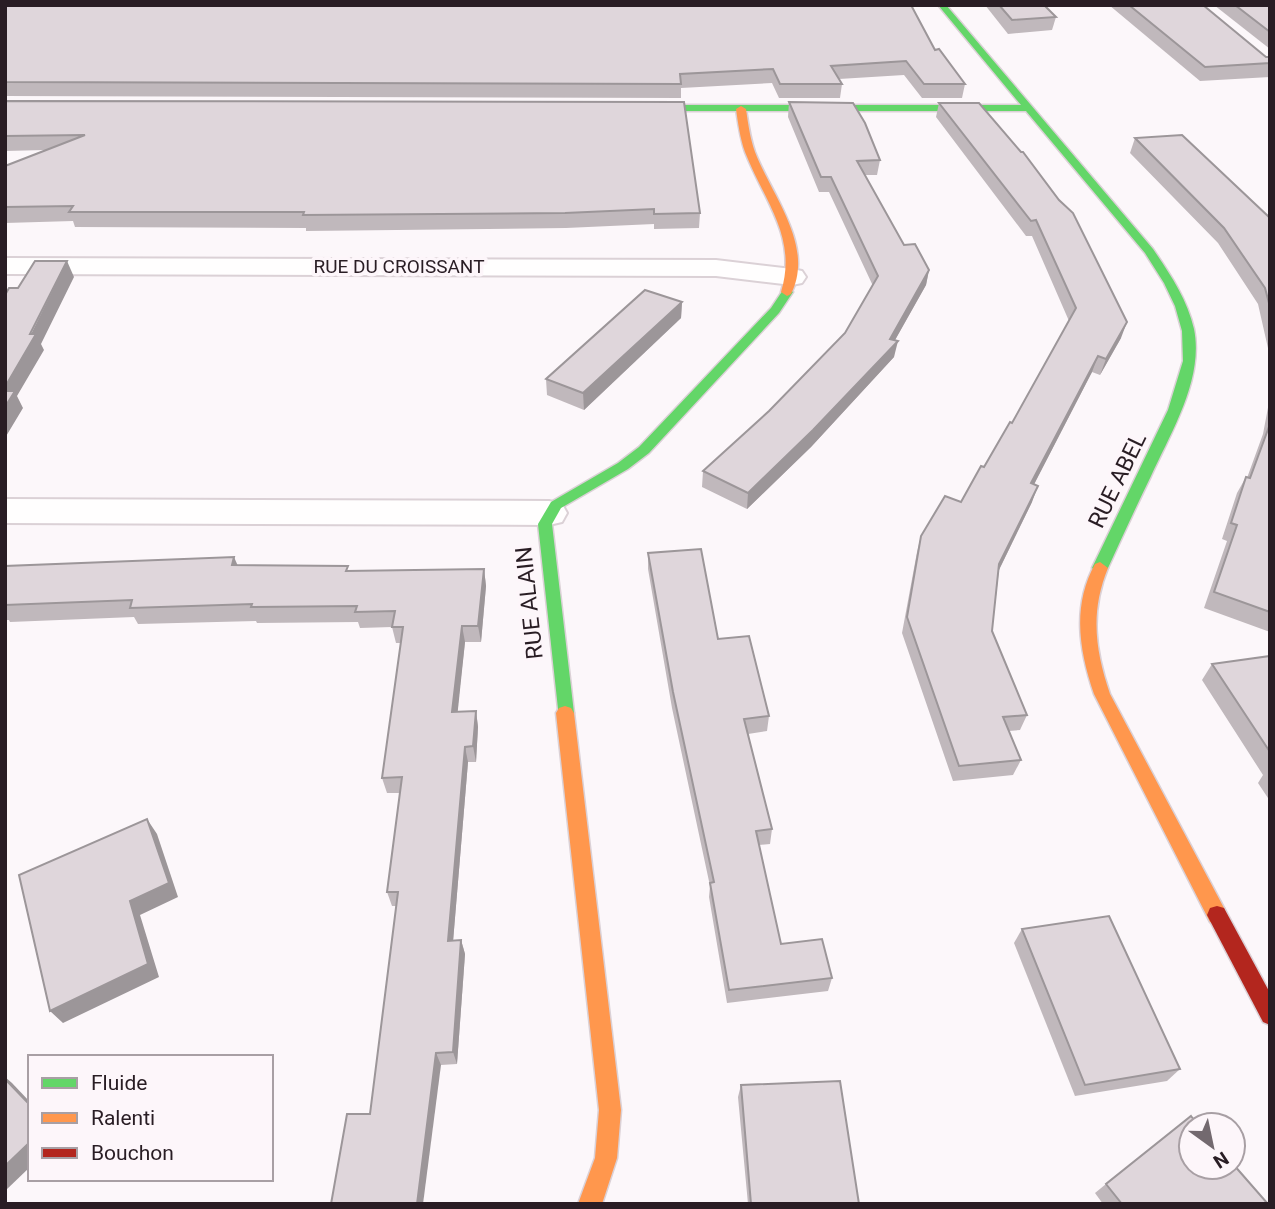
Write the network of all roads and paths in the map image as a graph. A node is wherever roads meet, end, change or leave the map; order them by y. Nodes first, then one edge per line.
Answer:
1 (942, 5) edge
2 (616, 108) edge
3 (1031, 108) junction
4 (741, 109) junction
5 (5, 265) edge
6 (792, 277) junction
7 (5, 511) edge
8 (549, 513) junction
9 (1270, 1016) edge
10 (590, 1204) edge

1 - 3 street, RUE ABEL
2 - 4 street
3 - 4 street
3 - 9 street, RUE ABEL
4 - 6 street
5 - 6 street, RUE DU CROISSANT
6 - 8 street
7 - 8 street
8 - 10 street, RUE ALAIN

